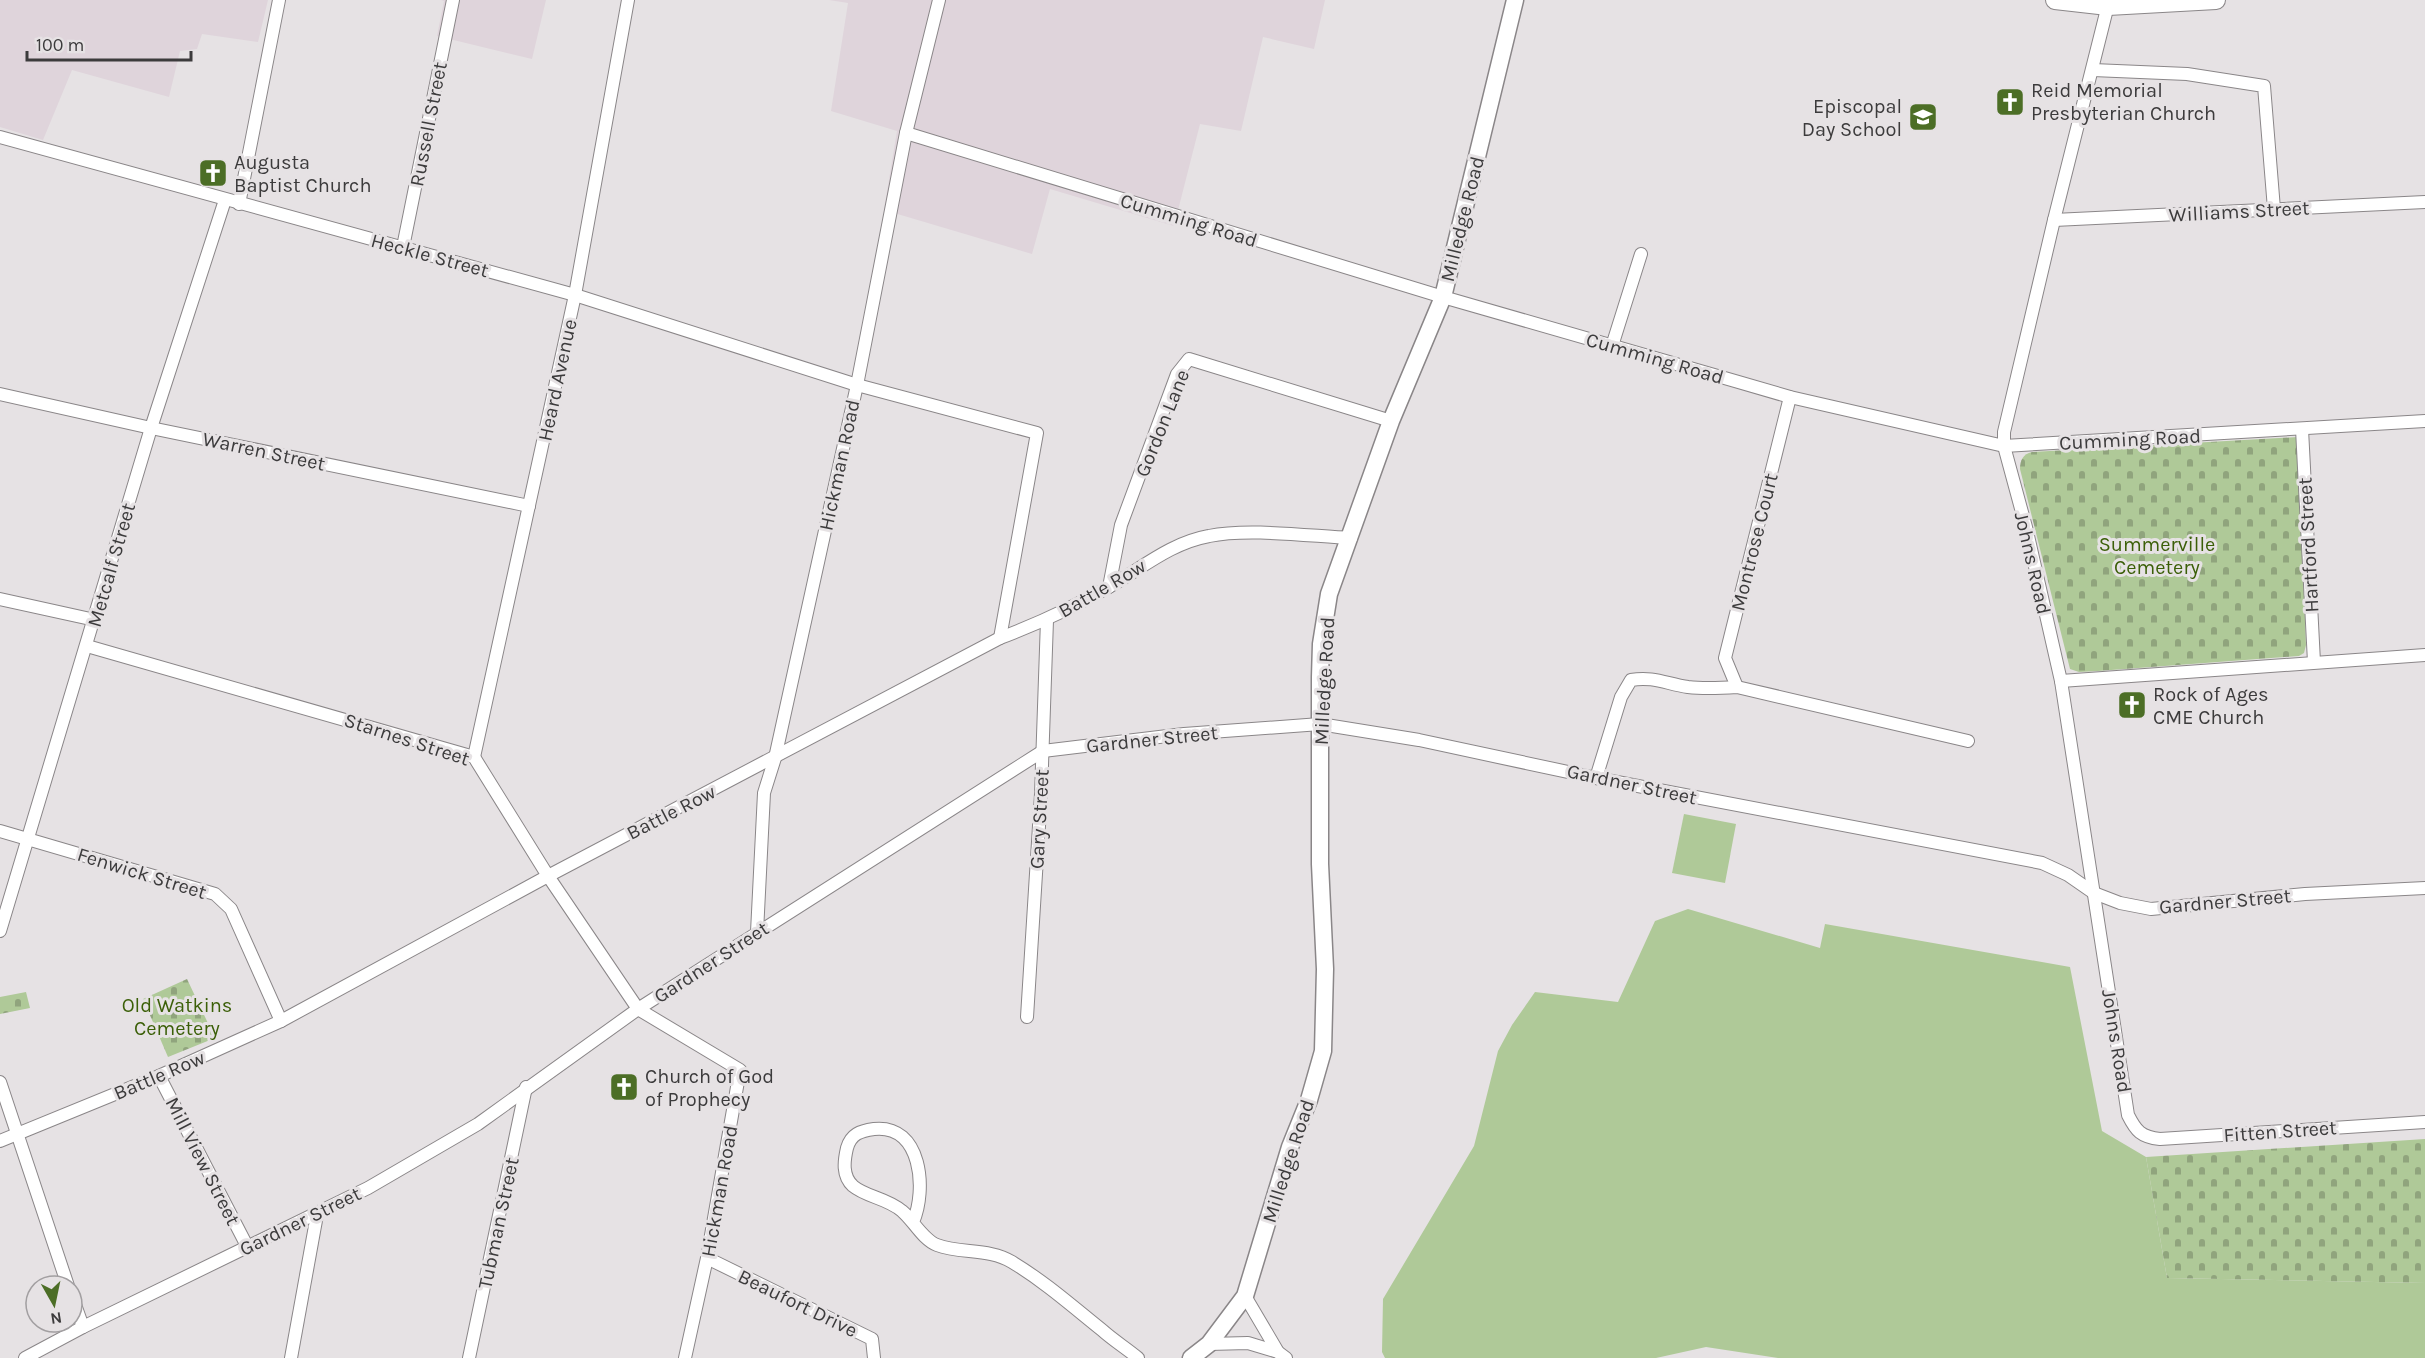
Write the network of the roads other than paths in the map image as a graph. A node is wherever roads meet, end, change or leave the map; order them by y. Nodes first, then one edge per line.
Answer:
1 (279, 0) edge
2 (453, 0) edge
3 (628, 0) edge
4 (939, 0) edge
5 (1515, 0) edge
6 (2055, 0) edge
7 (2216, 0) edge
8 (2109, 3) edge
9 (2093, 70) junction
10 (906, 133) junction
11 (0, 137) edge
12 (225, 200) junction
13 (2425, 202) edge
14 (239, 204) junction
15 (2274, 209) junction
16 (2054, 220) junction
17 (403, 247) junction
18 (1641, 254) dead end
19 (575, 295) junction
20 (1443, 297) junction
21 (1612, 346) junction
22 (857, 385) junction
23 (0, 394) edge
24 (1790, 397) junction
25 (1392, 421) junction
26 (2425, 421) edge
27 (151, 428) junction
28 (2302, 429) junction
29 (2004, 446) junction
30 (529, 506) junction
31 (1351, 538) junction
32 (1109, 587) junction
33 (0, 598) edge
34 (95, 620) junction
35 (1047, 620) junction
36 (1000, 638) junction
37 (87, 646) junction
38 (2425, 655) edge
39 (2314, 662) junction
40 (2061, 681) junction
41 (1737, 687) junction
42 (1320, 724) junction
43 (1968, 741) dead end
44 (1043, 751) junction
45 (474, 756) junction
46 (776, 758) junction
47 (1596, 778) junction
48 (0, 831) edge
49 (27, 838) junction
50 (548, 876) junction
51 (2425, 888) edge
52 (2094, 893) junction
53 (0, 931) edge
54 (757, 932) junction
55 (638, 1009) junction
56 (1027, 1017) dead end
57 (281, 1021) junction
58 (159, 1076) junction
59 (0, 1082) edge
60 (526, 1087) junction
61 (2425, 1122) edge
62 (2136, 1132) joint
63 (16, 1135) junction
64 (0, 1141) edge
65 (317, 1215) junction
66 (913, 1222) junction
67 (247, 1246) junction
68 (707, 1258) junction
69 (64, 1274) edge
70 (1245, 1296) junction
71 (84, 1326) edge
72 (69, 1334) edge
73 (1209, 1344) junction
74 (1282, 1355) edge
75 (25, 1358) edge
76 (291, 1358) edge
77 (469, 1358) edge
78 (685, 1358) edge
79 (874, 1358) edge
80 (1138, 1358) edge
81 (1191, 1358) edge

1 - 14 street
2 - 17 street, Russell Street
3 - 19 street, Heard Avenue
4 - 10 street, Hickman Road
5 - 20 street, Milledge Road
6 - 8 main road
7 - 8 main road
8 - 9 street, Johns Road
9 - 15 street
9 - 16 street, Johns Road
10 - 20 street, Cumming Road
10 - 22 street, Hickman Road
11 - 12 street, Heckle Street
12 - 14 street, Heckle Street
12 - 27 street, Metcalf Street
13 - 15 street, Williams Street
14 - 17 street, Heckle Street
15 - 16 street, Williams Street
16 - 29 street, Johns Road
17 - 19 street, Heckle Street
18 - 21 street
19 - 22 street, Heckle Street
19 - 30 street, Heard Avenue
20 - 21 street, Cumming Road
20 - 25 street, Milledge Road
21 - 24 street, Cumming Road
22 - 36 street
22 - 46 street, Hickman Road
23 - 27 street, Warren Street
24 - 29 street, Cumming Road
24 - 41 street, Montrose Court
25 - 31 street, Milledge Road
25 - 32 street, Gordon Lane
26 - 28 street, Cumming Road
27 - 30 street, Warren Street
27 - 34 street, Metcalf Street
28 - 29 street, Cumming Road
28 - 39 street, Hartford Street
29 - 40 street, Johns Road
30 - 45 street, Heard Avenue
31 - 32 street, Battle Row
31 - 42 street, Milledge Road
32 - 35 street, Battle Row
33 - 34 street
34 - 37 street, Metcalf Street
35 - 36 street, Battle Row
35 - 44 street, Gary Street
36 - 46 street, Battle Row
37 - 45 street, Starnes Street
37 - 49 street, Metcalf Street
38 - 39 street
39 - 40 street
40 - 52 street, Johns Road
41 - 43 street
41 - 47 street
42 - 44 street, Gardner Street
42 - 47 street, Gardner Street
42 - 70 street, Milledge Road
44 - 54 street, Gardner Street
44 - 56 street, Gary Street
45 - 50 street, Starnes Street
46 - 50 street, Battle Row
46 - 54 street, Hickman Road
47 - 52 street, Gardner Street
48 - 49 street, Fenwick Street
49 - 53 street, Metcalf Street
49 - 57 street, Fenwick Street
50 - 55 street, Starnes Street
50 - 57 street, Battle Row
51 - 52 street, Gardner Street
52 - 62 street, Johns Road
54 - 55 street, Gardner Street
55 - 60 street, Gardner Street
55 - 68 street, Hickman Road
57 - 58 street, Battle Row
58 - 63 street, Battle Row
58 - 67 street, Mill View Street
59 - 63 street
60 - 65 street, Gardner Street
60 - 77 street, Tubman Street
61 - 62 street, Fitten Street
63 - 64 street, Battle Row
63 - 69 street
65 - 67 street, Gardner Street
65 - 76 street
66 - 66 street
66 - 80 street
67 - 71 street, Gardner Street
68 - 78 street, Hickman Road
68 - 79 street, Beaufort Drive
70 - 73 street, Milledge Road
70 - 74 street
72 - 75 street, Gardner Street
73 - 74 street
73 - 81 street, Milledge Road

